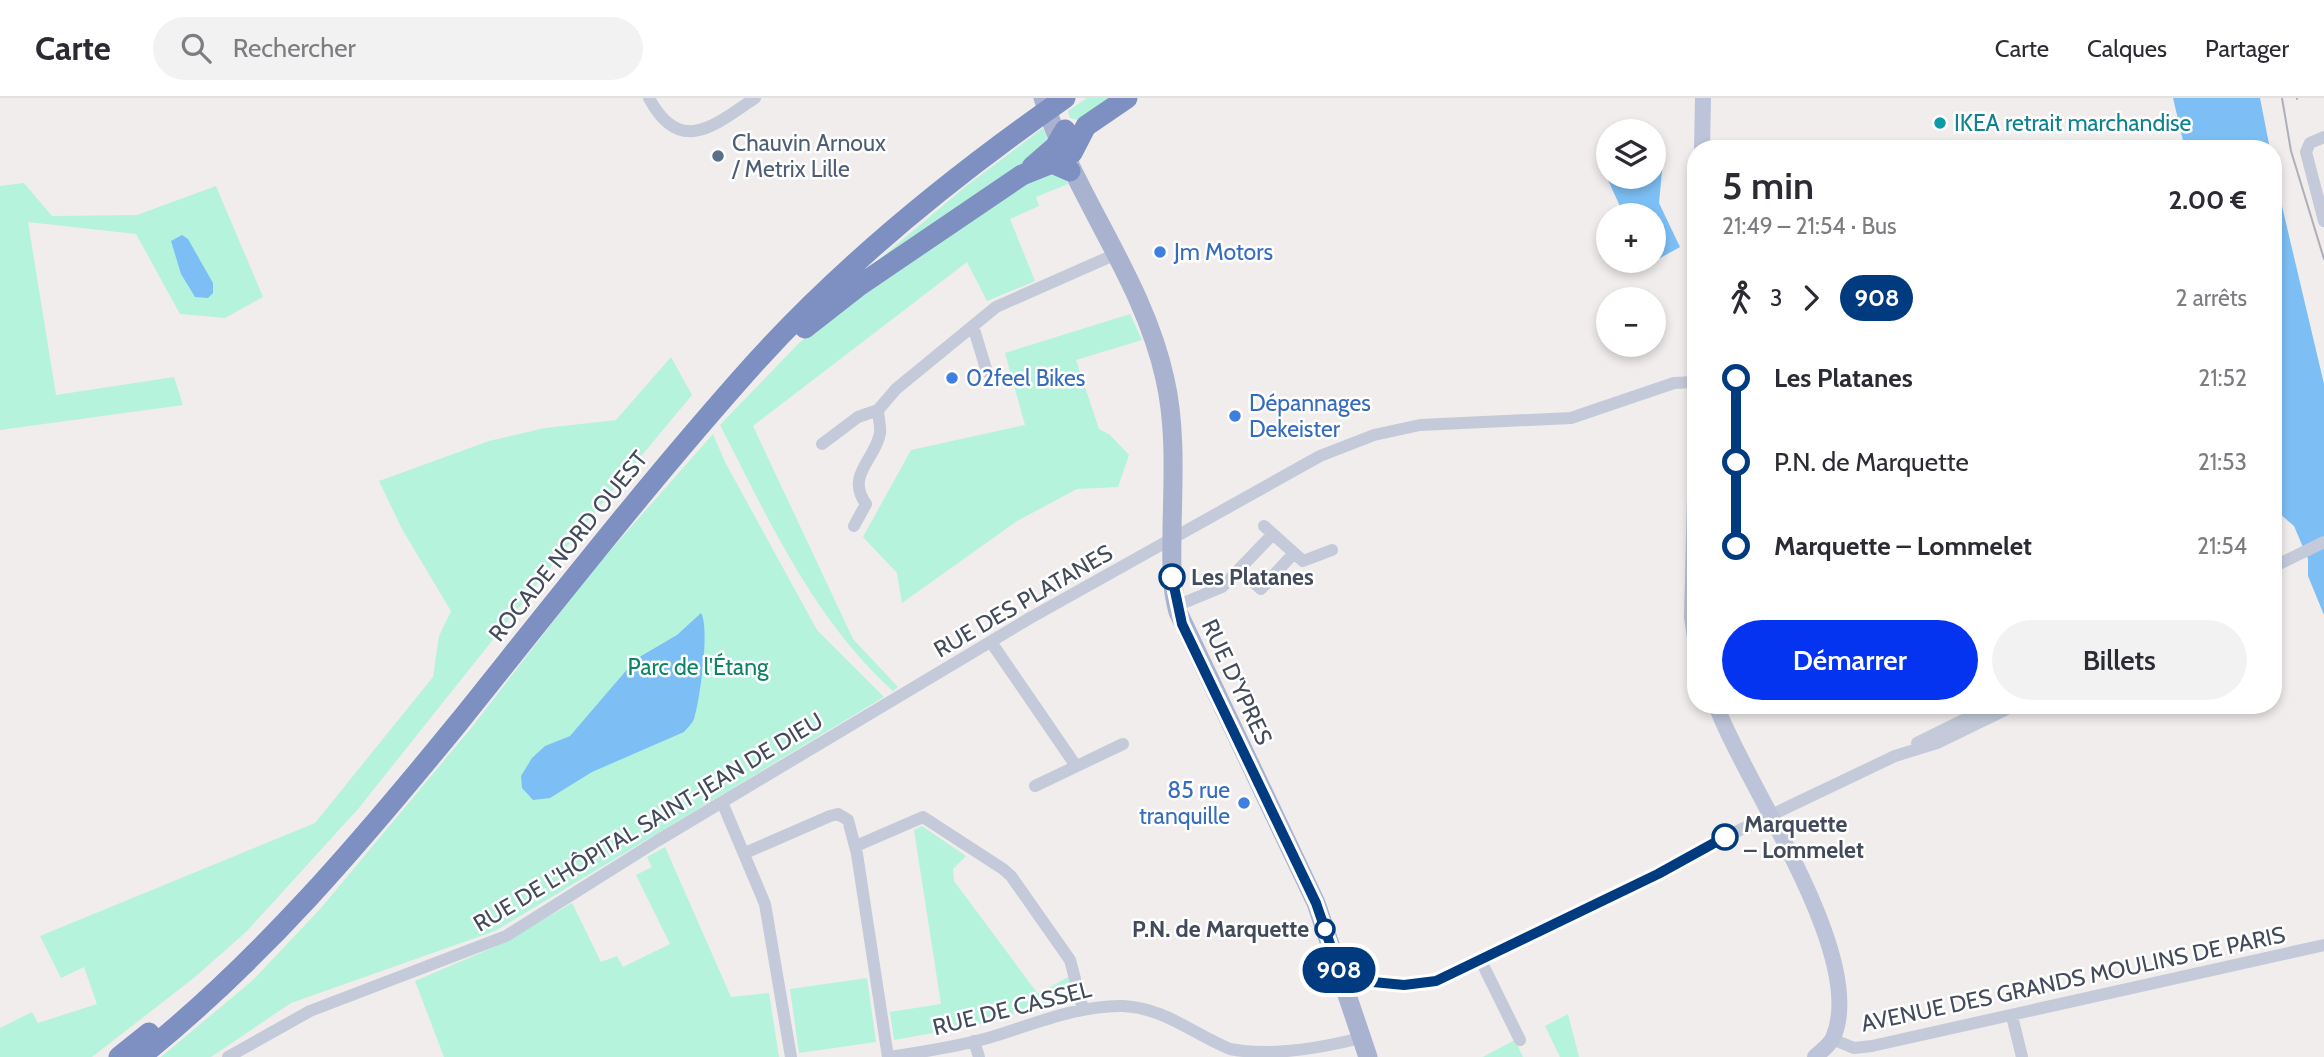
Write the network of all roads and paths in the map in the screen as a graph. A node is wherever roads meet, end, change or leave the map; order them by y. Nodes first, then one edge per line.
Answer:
1 (649, 98) edge
2 (755, 98) edge
3 (1042, 98) edge
4 (1056, 98) edge
5 (1065, 98) edge
6 (1127, 98) edge
7 (1703, 98) edge
8 (1021, 120) junction
9 (2324, 137) edge
10 (1067, 139) junction
11 (1702, 140) edge
12 (2324, 221) edge
13 (1116, 254) junction
14 (973, 326) junction
15 (987, 372) dead end
16 (1687, 382) edge
17 (725, 390) junction
18 (878, 410) junction
19 (691, 425) junction
20 (822, 444) dead end
21 (854, 526) dead end
22 (1172, 540) junction
23 (2324, 542) edge
24 (1332, 550) dead end
25 (1294, 553) junction
26 (2282, 562) edge
27 (1240, 570) junction
28 (1176, 607) junction
29 (990, 642) junction
30 (895, 699) joint
31 (1720, 714) edge
32 (1977, 714) edge
33 (1997, 714) edge
34 (1122, 744) dead end
35 (1895, 756) junction
36 (1076, 766) junction
37 (1035, 786) dead end
38 (722, 802) junction
39 (1770, 817) junction
40 (856, 846) junction
41 (745, 853) junction
42 (2324, 946) edge
43 (1480, 959) junction
44 (1342, 979) junction
45 (1083, 1010) junction
46 (2012, 1016) junction
47 (1361, 1038) junction
48 (1832, 1039) junction
49 (1520, 1040) dead end
50 (974, 1041) junction
51 (1234, 1054) edge
52 (119, 1057) edge
53 (140, 1057) edge
54 (228, 1057) edge
55 (791, 1057) edge
56 (888, 1057) edge
57 (979, 1057) edge
58 (1368, 1057) edge
59 (1815, 1057) edge
60 (2022, 1057) edge

1 - 2 street
3 - 8 highway, ROCADE NORD OUEST
3 - 10 main road, RUE D'YPRES
4 - 10 main road, RUE D'YPRES
5 - 8 highway, ROCADE NORD OUEST
6 - 10 highway
7 - 11 street
8 - 17 highway, ROCADE NORD OUEST
9 - 12 street
10 - 13 main road, RUE D'YPRES
10 - 17 highway
13 - 14 street
13 - 22 main road, RUE D'YPRES
14 - 15 street
14 - 18 street
16 - 22 street, RUE DES PLATANES
17 - 19 highway, ROCADE NORD OUEST
18 - 20 street
18 - 21 street
19 - 52 highway, ROCADE NORD OUEST
19 - 53 highway, ROCADE NORD OUEST
22 - 28 main road, RUE D'YPRES
22 - 29 street, RUE DES PLATANES
23 - 26 street
24 - 25 street
25 - 27 street
25 - 27 street
27 - 28 street
28 - 44 main road, RUE D'YPRES
29 - 30 street, RUE DES PLATANES
29 - 36 street
30 - 38 street, RUE DE L'HÔPITAL SAINT-JEAN DE DIEU
31 - 39 street
32 - 35 street
33 - 35 street
34 - 36 street
35 - 39 street
36 - 37 street
38 - 41 street
38 - 54 street, RUE DE L'HÔPITAL SAINT-JEAN DE DIEU
39 - 43 street
39 - 48 street
40 - 41 street
40 - 45 street
40 - 56 street
41 - 55 street
42 - 46 street, AVENUE DES GRANDS MOULINS DE PARIS
43 - 44 street
43 - 49 street
44 - 47 main road, RUE D'YPRES
45 - 50 street, RUE DE CASSEL
45 - 51 street, RUE DE CASSEL
46 - 48 street, AVENUE DES GRANDS MOULINS DE PARIS
46 - 60 street
47 - 51 street, RUE DE CASSEL
47 - 58 main road, RUE D'YPRES
48 - 59 street
50 - 56 street, RUE DE CASSEL
50 - 57 street

